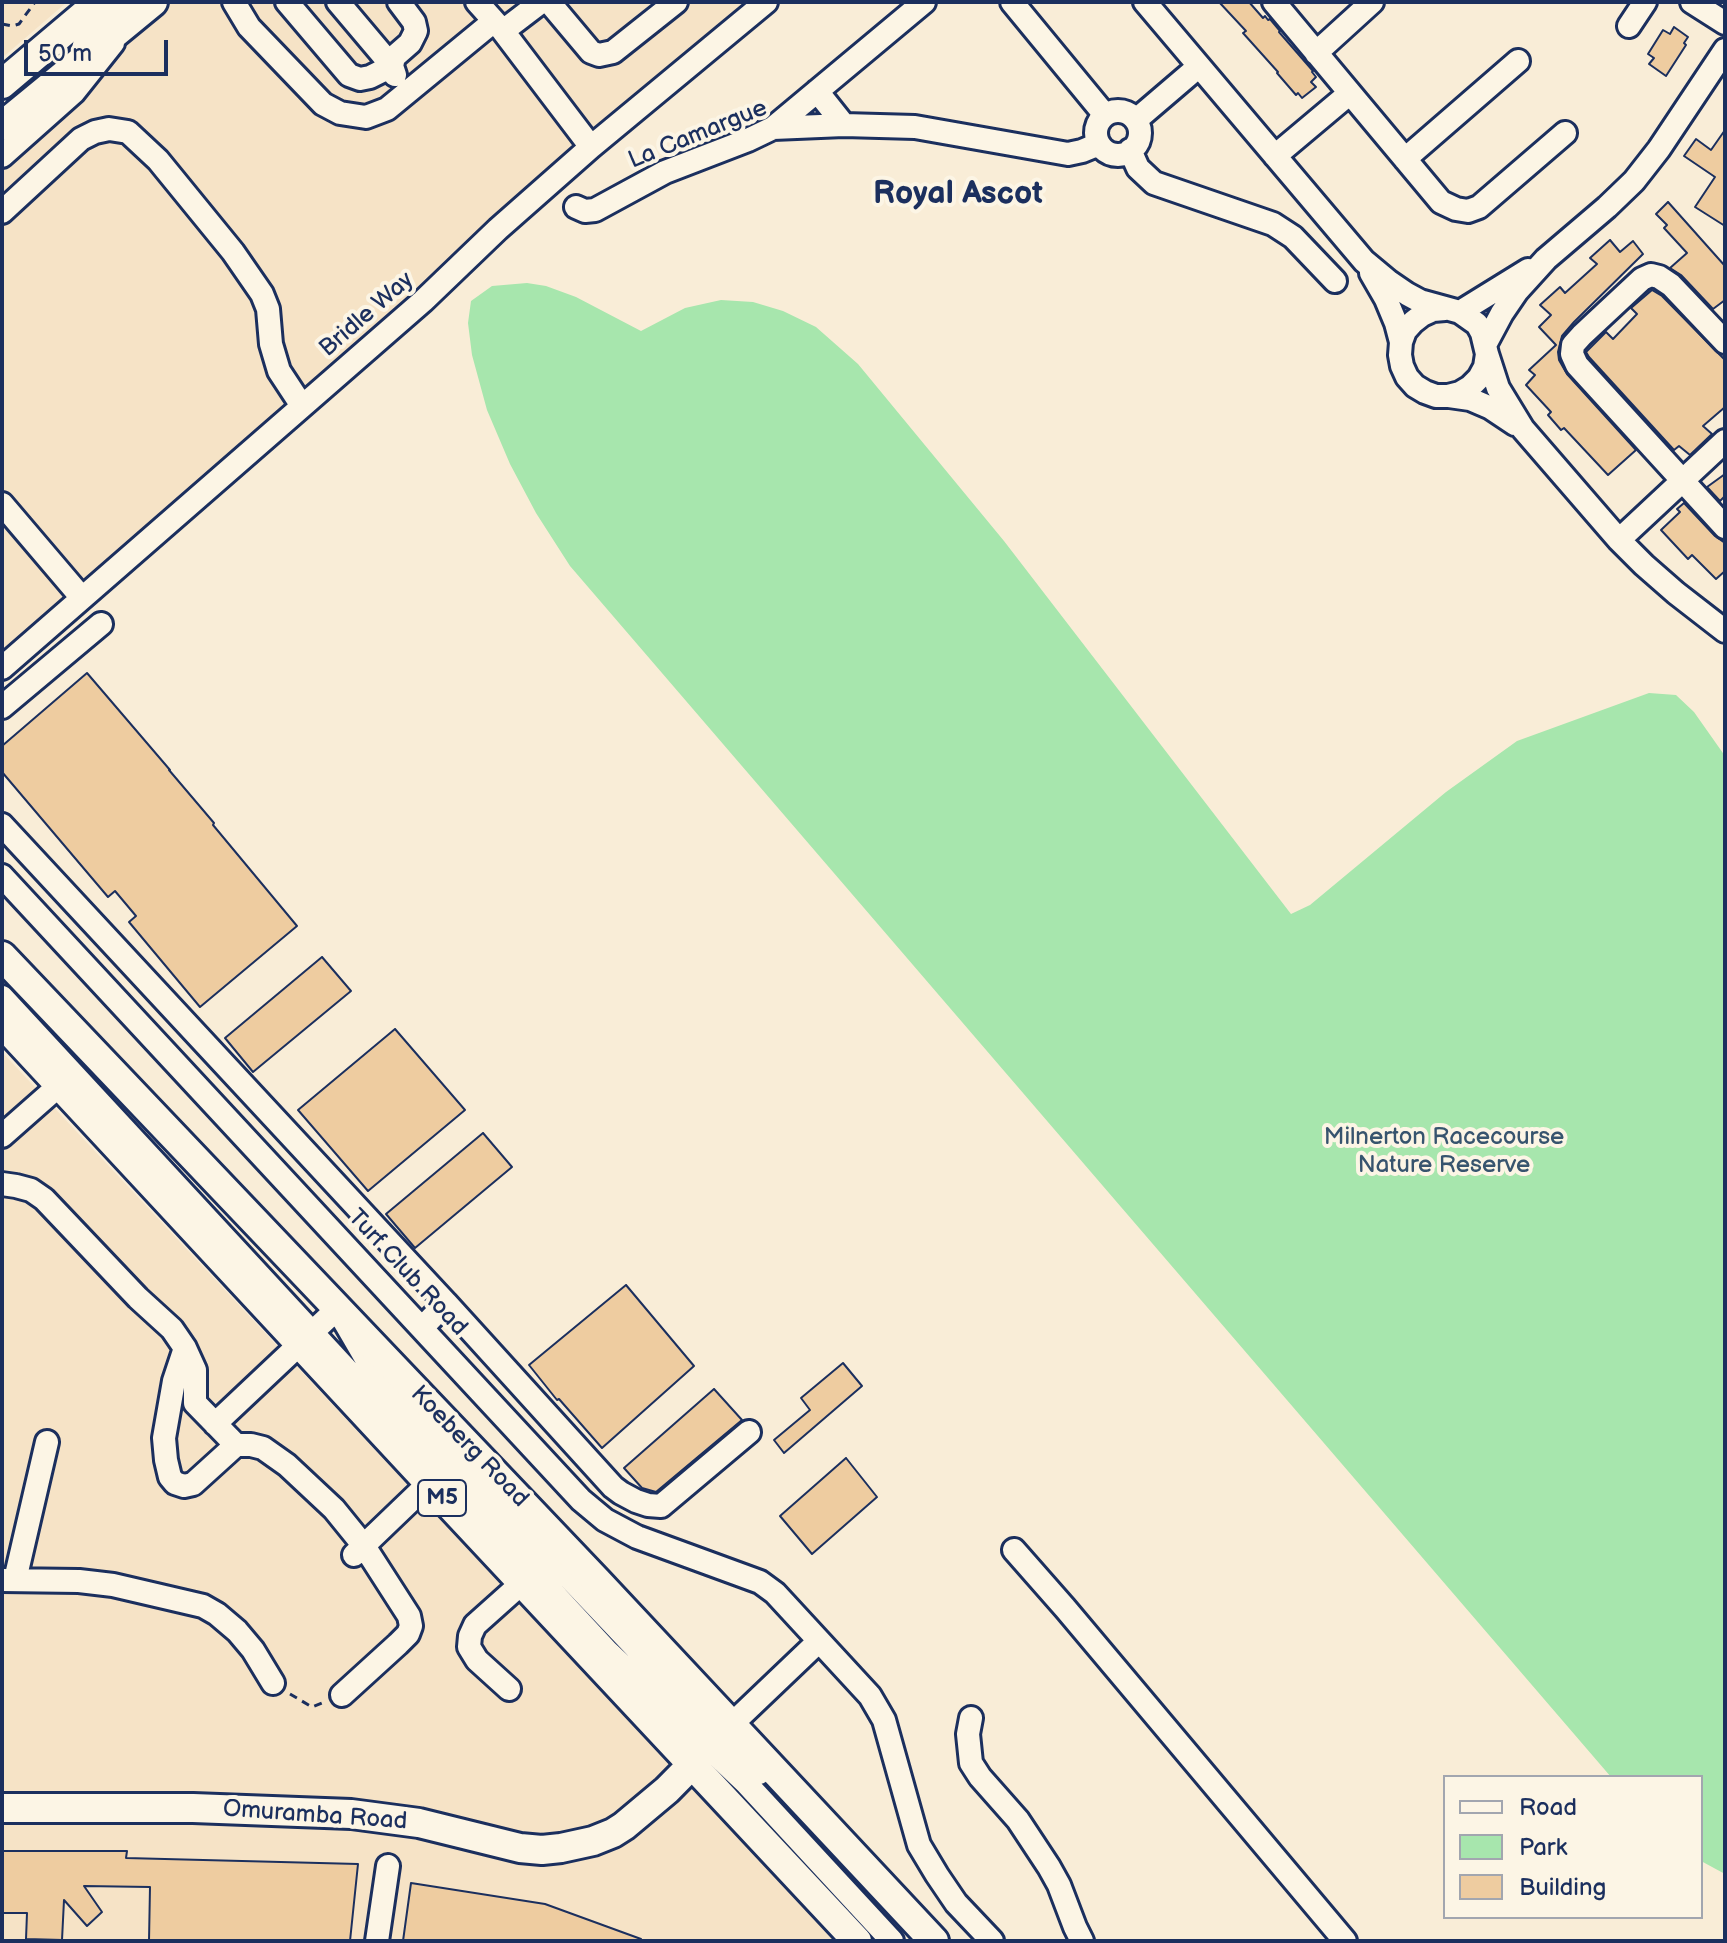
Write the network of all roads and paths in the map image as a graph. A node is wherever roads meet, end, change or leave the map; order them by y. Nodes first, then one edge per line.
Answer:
1 (35, 2) edge
2 (99, 2) edge
3 (234, 2) edge
4 (287, 2) edge
5 (338, 2) edge
6 (399, 2) edge
7 (541, 2) edge
8 (549, 2) edge
9 (676, 2) edge
10 (766, 2) edge
11 (924, 2) edge
12 (1012, 2) edge
13 (1145, 2) edge
14 (1274, 2) edge
15 (1372, 2) edge
16 (1645, 2) edge
17 (1692, 2) edge
18 (137, 8) edge
19 (490, 13) edge
20 (1725, 23) edge
21 (2, 24) edge
22 (1629, 26) dead end
23 (1725, 50) edge
24 (1316, 53) junction
25 (1518, 61) dead end
26 (392, 66) junction
27 (1198, 67) junction
28 (2, 84) edge
29 (817, 91) junction
30 (407, 93) junction
31 (1350, 93) junction
32 (1105, 115) junction
33 (1136, 120) junction
34 (844, 125) junction
35 (2, 126) edge
36 (773, 128) junction
37 (1565, 133) dead end
38 (1099, 144) junction
39 (591, 147) junction
40 (1130, 150) junction
41 (2, 156) edge
42 (1275, 156) junction
43 (1405, 159) junction
44 (576, 207) dead end
45 (2, 212) edge
46 (1546, 259) junction
47 (1364, 261) junction
48 (1335, 281) dead end
49 (1452, 311) junction
50 (1401, 342) junction
51 (1725, 342) edge
52 (1486, 349) junction
53 (1448, 396) junction
54 (302, 406) junction
55 (1523, 429) junction
56 (1725, 441) edge
57 (1682, 481) junction
58 (5, 512) edge
59 (1725, 527) edge
60 (1619, 540) junction
61 (82, 598) junction
62 (101, 624) dead end
63 (1725, 631) edge
64 (2, 668) edge
65 (2, 707) edge
66 (2, 825) edge
67 (2, 876) edge
68 (2, 956) edge
69 (2, 997) edge
70 (2, 1023) edge
71 (95, 1053) junction
72 (66, 1080) junction
73 (2, 1136) edge
74 (2, 1184) edge
75 (446, 1303) junction
76 (337, 1309) junction
77 (422, 1328) junction
78 (306, 1338) junction
79 (185, 1348) junction
80 (195, 1403) junction
81 (170, 1404) junction
82 (215, 1424) junction
83 (749, 1432) dead end
84 (47, 1442) dead end
85 (236, 1445) junction
86 (429, 1483) junction
87 (1014, 1550) dead end
88 (359, 1551) junction
89 (8, 1580) edge
90 (522, 1583) junction
91 (819, 1641) junction
92 (273, 1683) joint
93 (509, 1689) dead end
94 (342, 1695) joint
95 (971, 1718) dead end
96 (714, 1743) junction
97 (2, 1808) edge
98 (388, 1866) dead end
99 (377, 1941) edge
100 (857, 1941) edge
101 (892, 1941) edge
102 (916, 1941) edge
103 (934, 1941) edge
104 (992, 1941) edge
105 (1082, 1941) edge
106 (1345, 1941) edge

1 - 21 path
2 - 28 main road
3 - 30 street
4 - 26 street
5 - 26 street
6 - 26 street
7 - 19 street
8 - 9 street
10 - 39 street, Bridle Way
11 - 29 street
12 - 32 street
13 - 27 street
14 - 24 street
15 - 24 street
16 - 22 street
17 - 20 street
18 - 35 main road
18 - 41 street
19 - 30 street
19 - 39 street
23 - 46 street
24 - 31 street
25 - 43 street
26 - 30 street
27 - 33 street
27 - 42 street
29 - 34 street
29 - 36 street
31 - 42 street
31 - 43 street
32 - 33 street
32 - 38 street
33 - 40 street
34 - 36 street, La Camargue
34 - 38 street, La Camargue
36 - 44 street, La Camargue
37 - 43 street
38 - 40 street, La Camargue
39 - 54 street, Bridle Way
40 - 48 street
42 - 47 street
45 - 54 street
46 - 49 street
46 - 52 street
47 - 49 street
47 - 50 street
49 - 50 street
49 - 52 street
50 - 53 street
51 - 57 street
52 - 53 street
52 - 55 street
53 - 55 street
54 - 61 street, Bridle Way
55 - 60 street
56 - 57 street
57 - 59 street
57 - 60 street
58 - 61 street
60 - 63 street
61 - 64 street, Bridle Way
62 - 65 street
66 - 75 street
67 - 77 street, Turf Club Road
68 - 71 main road, Koeberg Road / M5
69 - 72 street
70 - 72 main road, Koeberg Road / M5
71 - 72 street
71 - 76 main road, Koeberg Road / M5
72 - 73 street
72 - 78 main road, Koeberg Road / M5
74 - 79 street
75 - 77 street
75 - 83 street
76 - 78 street
76 - 96 main road, Koeberg Road / M5
77 - 91 street, Turf Club Road
78 - 82 street
78 - 86 main road, Koeberg Road / M5
78 - 96 street
79 - 80 street
79 - 81 street
80 - 81 street
80 - 82 street
81 - 85 street
82 - 85 street
84 - 89 street
85 - 88 street
86 - 88 street
86 - 90 main road, Koeberg Road / M5
87 - 106 street
88 - 94 street
89 - 92 street
90 - 93 street
90 - 96 main road, Koeberg Road / M5
91 - 96 street
91 - 104 street, Turf Club Road
92 - 94 path
95 - 105 street
96 - 97 main road, Omuramba Road
96 - 100 main road, Koeberg Road / M5
96 - 101 street
96 - 102 street
96 - 103 main road, Koeberg Road / M5
98 - 99 street

